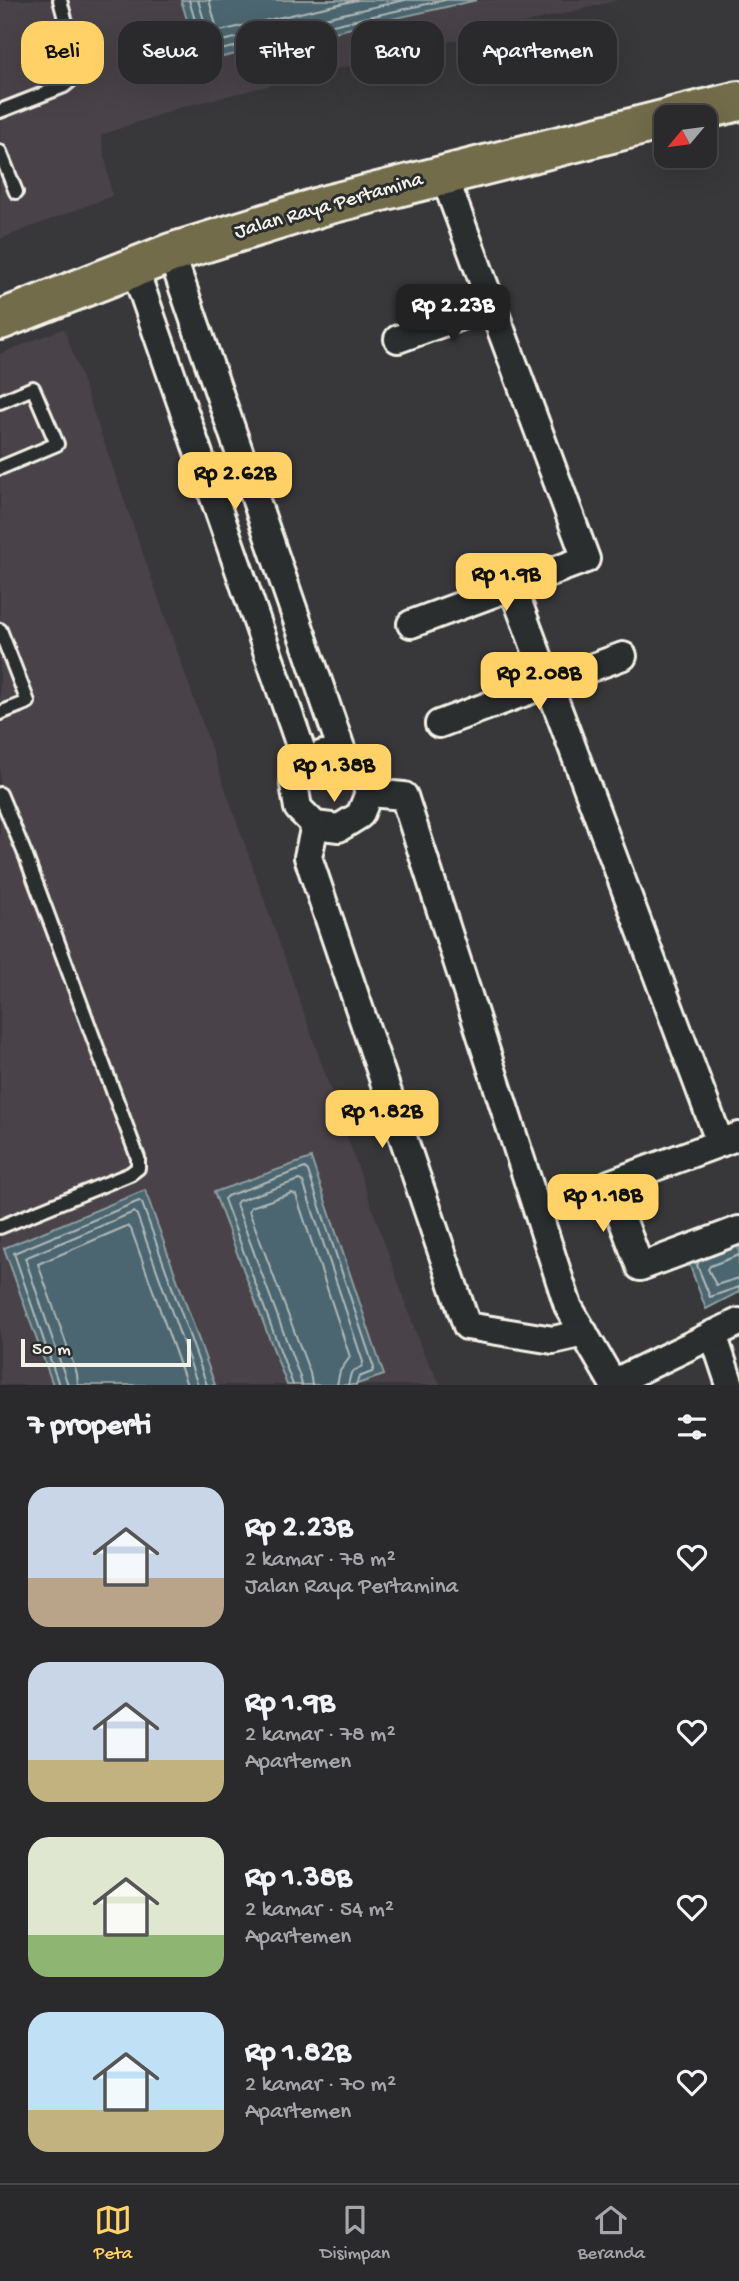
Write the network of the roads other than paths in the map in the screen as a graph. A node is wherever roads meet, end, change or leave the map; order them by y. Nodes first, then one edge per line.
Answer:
1 (60, 0) edge
2 (739, 101) edge
3 (718, 106) edge
4 (0, 111) edge
5 (654, 122) edge
6 (0, 152) edge
7 (444, 176) junction
8 (16, 192) dead end
9 (171, 253) junction
10 (134, 267) junction
11 (492, 305) junction
12 (0, 320) edge
13 (398, 340) dead end
14 (0, 402) edge
15 (0, 468) edge
16 (512, 586) junction
17 (411, 624) dead end
18 (0, 630) edge
19 (623, 656) dead end
20 (548, 684) junction
21 (0, 713) edge
22 (439, 724) dead end
23 (343, 754) junction
24 (306, 762) junction
25 (369, 793) junction
26 (0, 794) edge
27 (315, 825) junction
28 (729, 1140) edge
29 (0, 1227) edge
30 (739, 1230) edge
31 (739, 1322) edge
32 (584, 1333) junction
33 (713, 1334) junction
34 (613, 1384) edge
35 (730, 1385) edge

1 - 4 lane
2 - 3 main road
5 - 7 main road, Jalan Raya Pertamina
6 - 8 lane
7 - 9 main road, Jalan Raya Pertamina
7 - 11 street
9 - 10 main road, Jalan Raya Pertamina
9 - 23 street
10 - 12 main road, Jalan Raya Pertamina
10 - 24 street
11 - 13 street
11 - 16 street
14 - 15 lane
16 - 17 street
16 - 20 street
18 - 21 lane
19 - 20 street
20 - 22 street
20 - 28 street
23 - 24 street
23 - 25 street
24 - 27 street
25 - 27 street
25 - 32 street
26 - 29 lane
27 - 32 street
28 - 30 street
31 - 33 street
32 - 34 street
33 - 34 street
33 - 35 street

